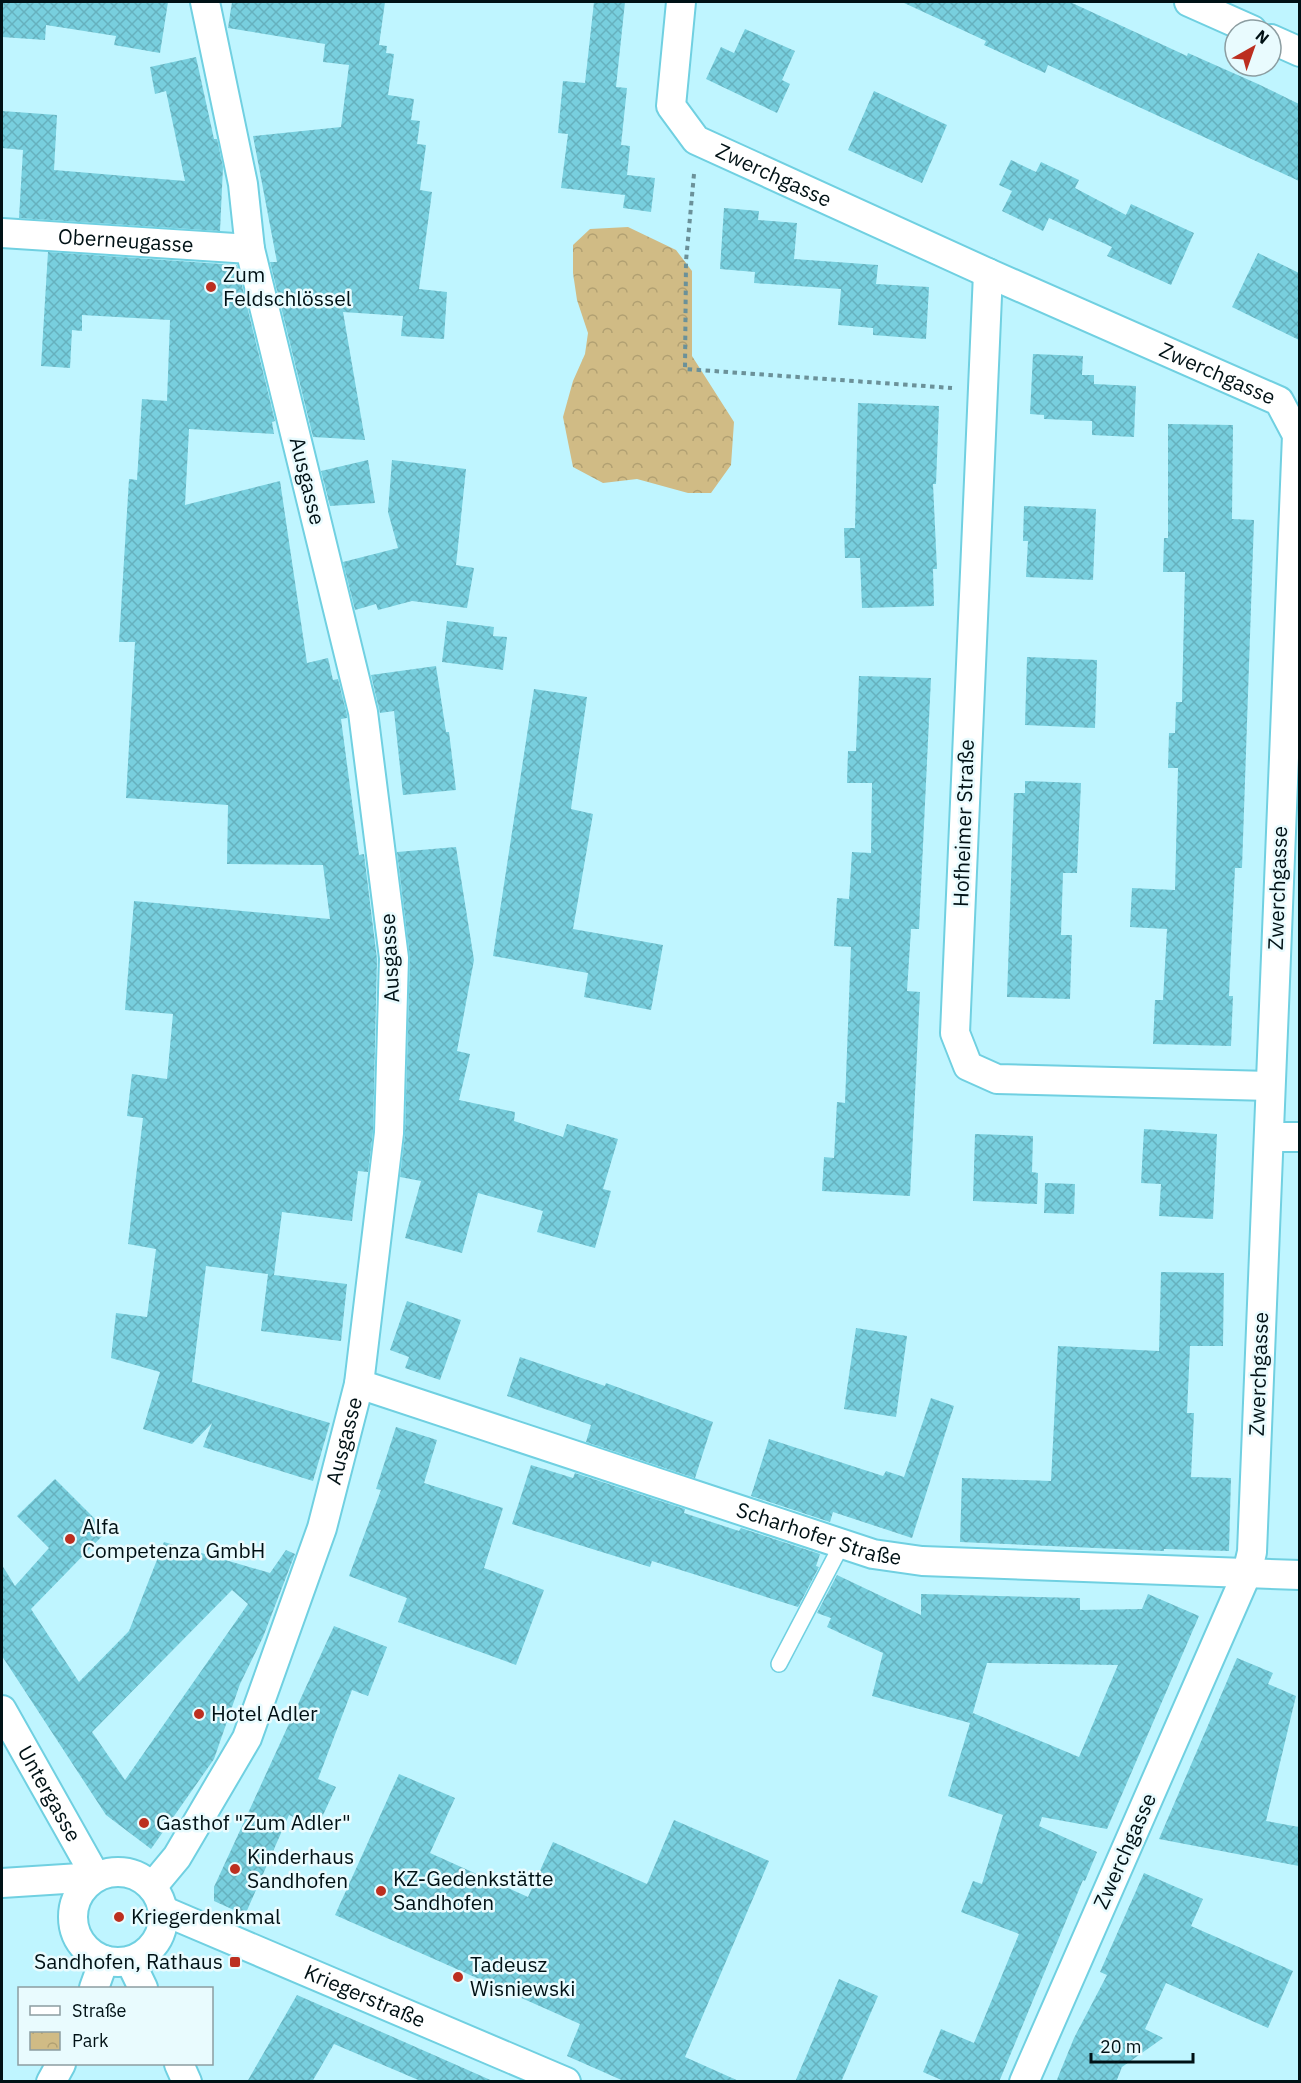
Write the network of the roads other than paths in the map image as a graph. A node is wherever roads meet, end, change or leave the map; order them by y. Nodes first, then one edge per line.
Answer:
1 (205, 2) edge
2 (681, 2) edge
3 (1189, 2) edge
4 (1225, 18) edge
5 (1283, 45) edge
6 (1299, 52) edge
7 (2, 233) edge
8 (250, 249) junction
9 (988, 273) junction
10 (1298, 456) edge
11 (1270, 1086) junction
12 (1269, 1137) junction
13 (1299, 1137) edge
14 (359, 1384) junction
15 (842, 1544) junction
16 (1247, 1573) junction
17 (1299, 1575) edge
18 (779, 1664) dead end
19 (2, 1710) edge
20 (96, 1877) junction
21 (2, 1883) edge
22 (158, 1899) junction
23 (117, 1961) junction
24 (96, 1987) edge
25 (141, 1987) edge
26 (60, 2065) edge
27 (179, 2065) edge
28 (51, 2082) edge
29 (187, 2082) edge
30 (566, 2082) edge
31 (1024, 2082) edge

1 - 8 street, Ausgasse
2 - 9 street, Zwerchgasse
3 - 4 street
5 - 6 street
7 - 8 street, Oberneugasse
8 - 14 street, Ausgasse
9 - 10 street, Zwerchgasse
9 - 11 street, Hofheimer Straße
10 - 11 street, Zwerchgasse
11 - 12 street, Zwerchgasse
12 - 13 street
12 - 16 street, Zwerchgasse
14 - 15 street, Scharhofer Straße
14 - 22 street, Ausgasse
15 - 16 street, Scharhofer Straße
15 - 18 lane
16 - 17 street, Scharhofer Straße
16 - 31 street, Zwerchgasse
19 - 20 street, Untergasse
20 - 21 street
20 - 22 street
20 - 23 street
22 - 23 street
22 - 30 street, Kriegerstraße
23 - 24 street
23 - 25 street
26 - 28 street
27 - 29 street

